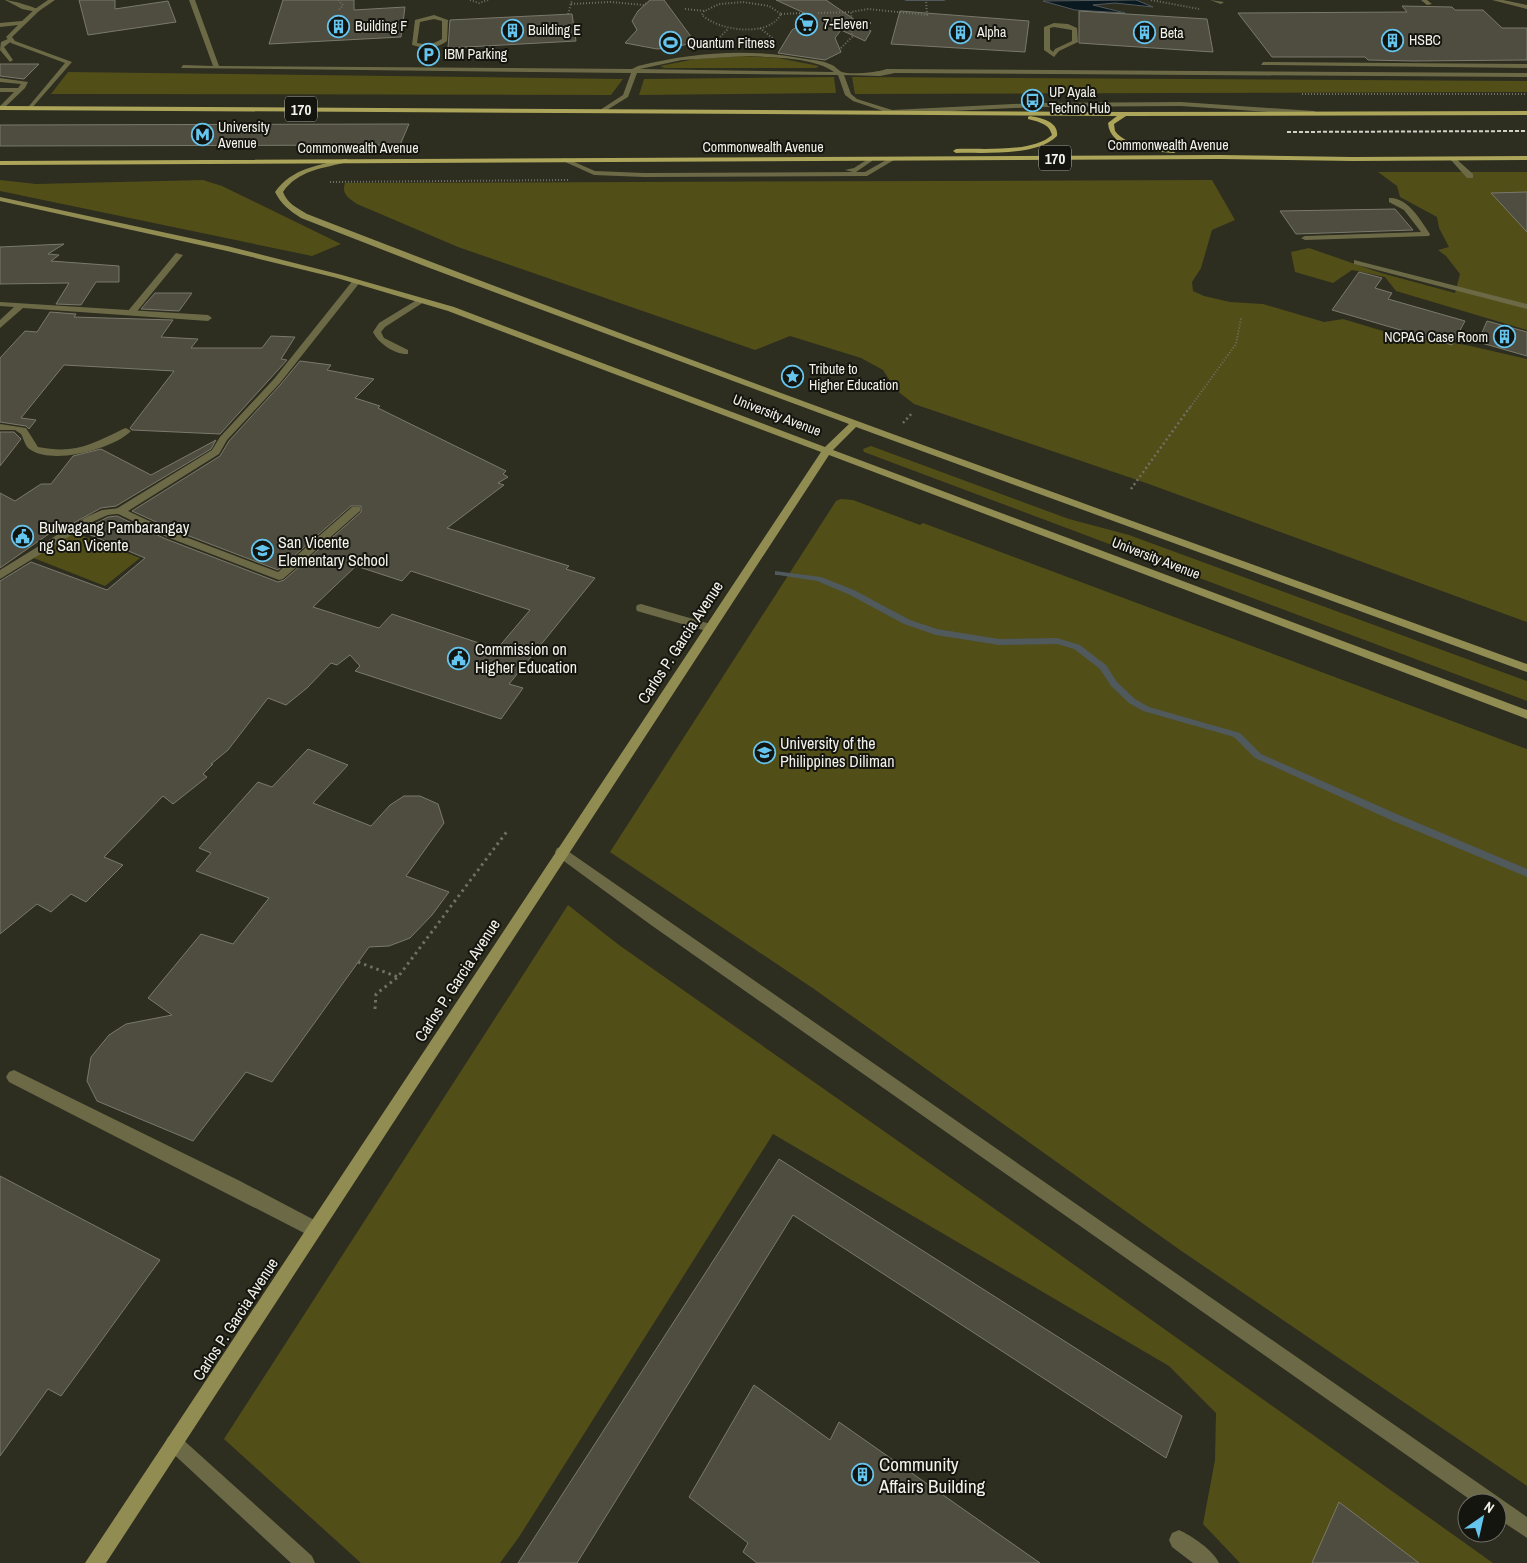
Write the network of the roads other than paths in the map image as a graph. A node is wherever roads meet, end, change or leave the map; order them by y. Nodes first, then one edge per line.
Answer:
1 (8, 0) edge
2 (52, 0) edge
3 (192, 0) edge
4 (1213, 0) edge
5 (1424, 0) edge
6 (1496, 0) edge
7 (1221, 2) dead end
8 (1429, 4) dead end
9 (1527, 7) edge
10 (37, 10) junction
11 (23, 23) junction
12 (0, 25) edge
13 (10, 40) junction
14 (426, 50) joint
15 (10, 60) dead end
16 (1057, 63) junction
17 (1263, 64) dead end
18 (1527, 66) edge
19 (183, 67) dead end
20 (217, 68) junction
21 (635, 70) junction
22 (839, 72) junction
23 (1527, 75) edge
24 (0, 80) edge
25 (0, 90) edge
26 (19, 90) junction
27 (1, 108) edge
28 (31, 108) junction
29 (602, 111) junction
30 (892, 112) junction
31 (983, 112) junction
32 (1319, 113) junction
33 (1527, 113) edge
34 (1125, 114) junction
35 (1220, 157) junction
36 (1452, 158) junction
37 (1527, 158) edge
38 (564, 160) junction
39 (592, 160) joint
40 (870, 160) joint
41 (890, 160) junction
42 (346, 161) junction
43 (0, 163) edge
44 (1470, 176) dead end
45 (1, 200) edge
46 (1392, 200) dead end
47 (1305, 238) dead end
48 (179, 255) dead end
49 (1357, 262) dead end
50 (357, 281) junction
51 (423, 300) junction
52 (0, 304) edge
53 (20, 305) junction
54 (1527, 307) edge
55 (131, 313) junction
56 (208, 318) dead end
57 (0, 325) edge
58 (405, 352) dead end
59 (855, 423) junction
60 (0, 427) edge
61 (126, 431) dead end
62 (827, 450) junction
63 (356, 509) dead end
64 (120, 511) junction
65 (0, 575) edge
66 (641, 608) dead end
67 (710, 628) junction
68 (1527, 668) edge
69 (1527, 715) edge
70 (562, 852) junction
71 (14, 1077) dead end
72 (314, 1229) junction
73 (174, 1443) junction
74 (1477, 1493) edge
75 (1507, 1514) edge
76 (1527, 1528) edge
77 (1179, 1540) dead end
78 (95, 1563) edge
79 (305, 1563) edge
80 (1209, 1563) edge

1 - 10 street
2 - 10 street
3 - 20 street
4 - 7 street
5 - 8 street
6 - 9 street
10 - 11 street
11 - 12 street
11 - 13 street
13 - 15 street
13 - 28 street
14 - 14 street
16 - 16 street
16 - 22 street
16 - 23 street
17 - 18 street
19 - 20 street
20 - 21 street
21 - 22 street
21 - 22 street
21 - 29 street
22 - 30 street
24 - 26 street
25 - 26 street
26 - 27 street
27 - 28 main road, Commonwealth Avenue / 170
28 - 29 main road, Commonwealth Avenue / 170
29 - 30 main road, Commonwealth Avenue / 170
30 - 31 main road, Commonwealth Avenue / 170
30 - 32 street
31 - 34 main road, Commonwealth Avenue / 170
31 - 41 main road
32 - 33 main road, Commonwealth Avenue / 170
32 - 34 main road, Commonwealth Avenue / 170
34 - 35 main road
35 - 36 main road, Commonwealth Avenue / 170
35 - 41 main road, Commonwealth Avenue / 170
36 - 37 main road, Commonwealth Avenue / 170
36 - 44 street
38 - 39 main road, Commonwealth Avenue
38 - 41 street
38 - 42 main road, Commonwealth Avenue
39 - 40 street
40 - 41 main road, Commonwealth Avenue / 170
42 - 43 main road, Commonwealth Avenue
42 - 59 main road, University Avenue
45 - 50 main road, University Avenue
46 - 47 street
48 - 55 street
49 - 54 street
50 - 51 main road, University Avenue
50 - 64 street
51 - 58 street
51 - 62 main road, University Avenue
52 - 53 street
53 - 55 street
53 - 57 street
55 - 56 street
59 - 62 main road, Carlos P. Garcia Avenue
59 - 68 main road, University Avenue
60 - 61 street
62 - 67 main road, Carlos P. Garcia Avenue
62 - 69 main road, University Avenue
63 - 64 street
64 - 65 street
66 - 67 street
67 - 70 main road, Carlos P. Garcia Avenue
70 - 72 main road, Carlos P. Garcia Avenue
70 - 74 street
71 - 72 street
72 - 73 main road, Carlos P. Garcia Avenue
73 - 78 main road, Carlos P. Garcia Avenue
73 - 79 street
75 - 76 street
77 - 80 street

